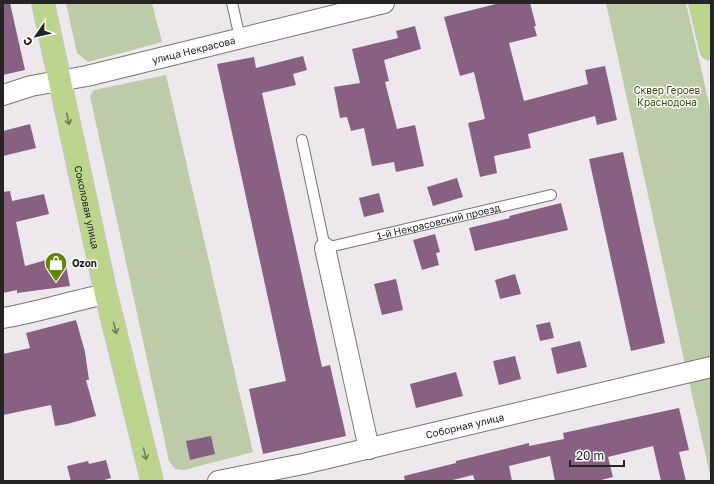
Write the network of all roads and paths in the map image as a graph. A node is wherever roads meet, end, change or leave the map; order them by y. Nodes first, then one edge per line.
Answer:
1 (43, 3) edge
2 (232, 3) edge
3 (384, 3) edge
4 (700, 3) edge
5 (240, 38) junction
6 (711, 49) edge
7 (60, 81) junction
8 (3, 94) edge
9 (302, 140) dead end
10 (551, 195) dead end
11 (325, 248) junction
12 (106, 294) junction
13 (3, 318) edge
14 (711, 367) edge
15 (370, 449) junction
16 (152, 481) edge
17 (218, 481) edge

1 - 7 main road, Соколовая улица
2 - 5 lane
3 - 5 street, улица Некрасова
4 - 6 main road
5 - 7 street, улица Некрасова
7 - 8 street, улица Некрасова
7 -> 12 main road, Соколовая улица
9 - 11 lane
10 - 11 lane, 1-й Некрасовский проезд
11 - 15 street
12 - 13 street
12 -> 16 main road, Соколовая улица
14 - 15 street, Соборная улица
15 - 17 street, Соборная улица

